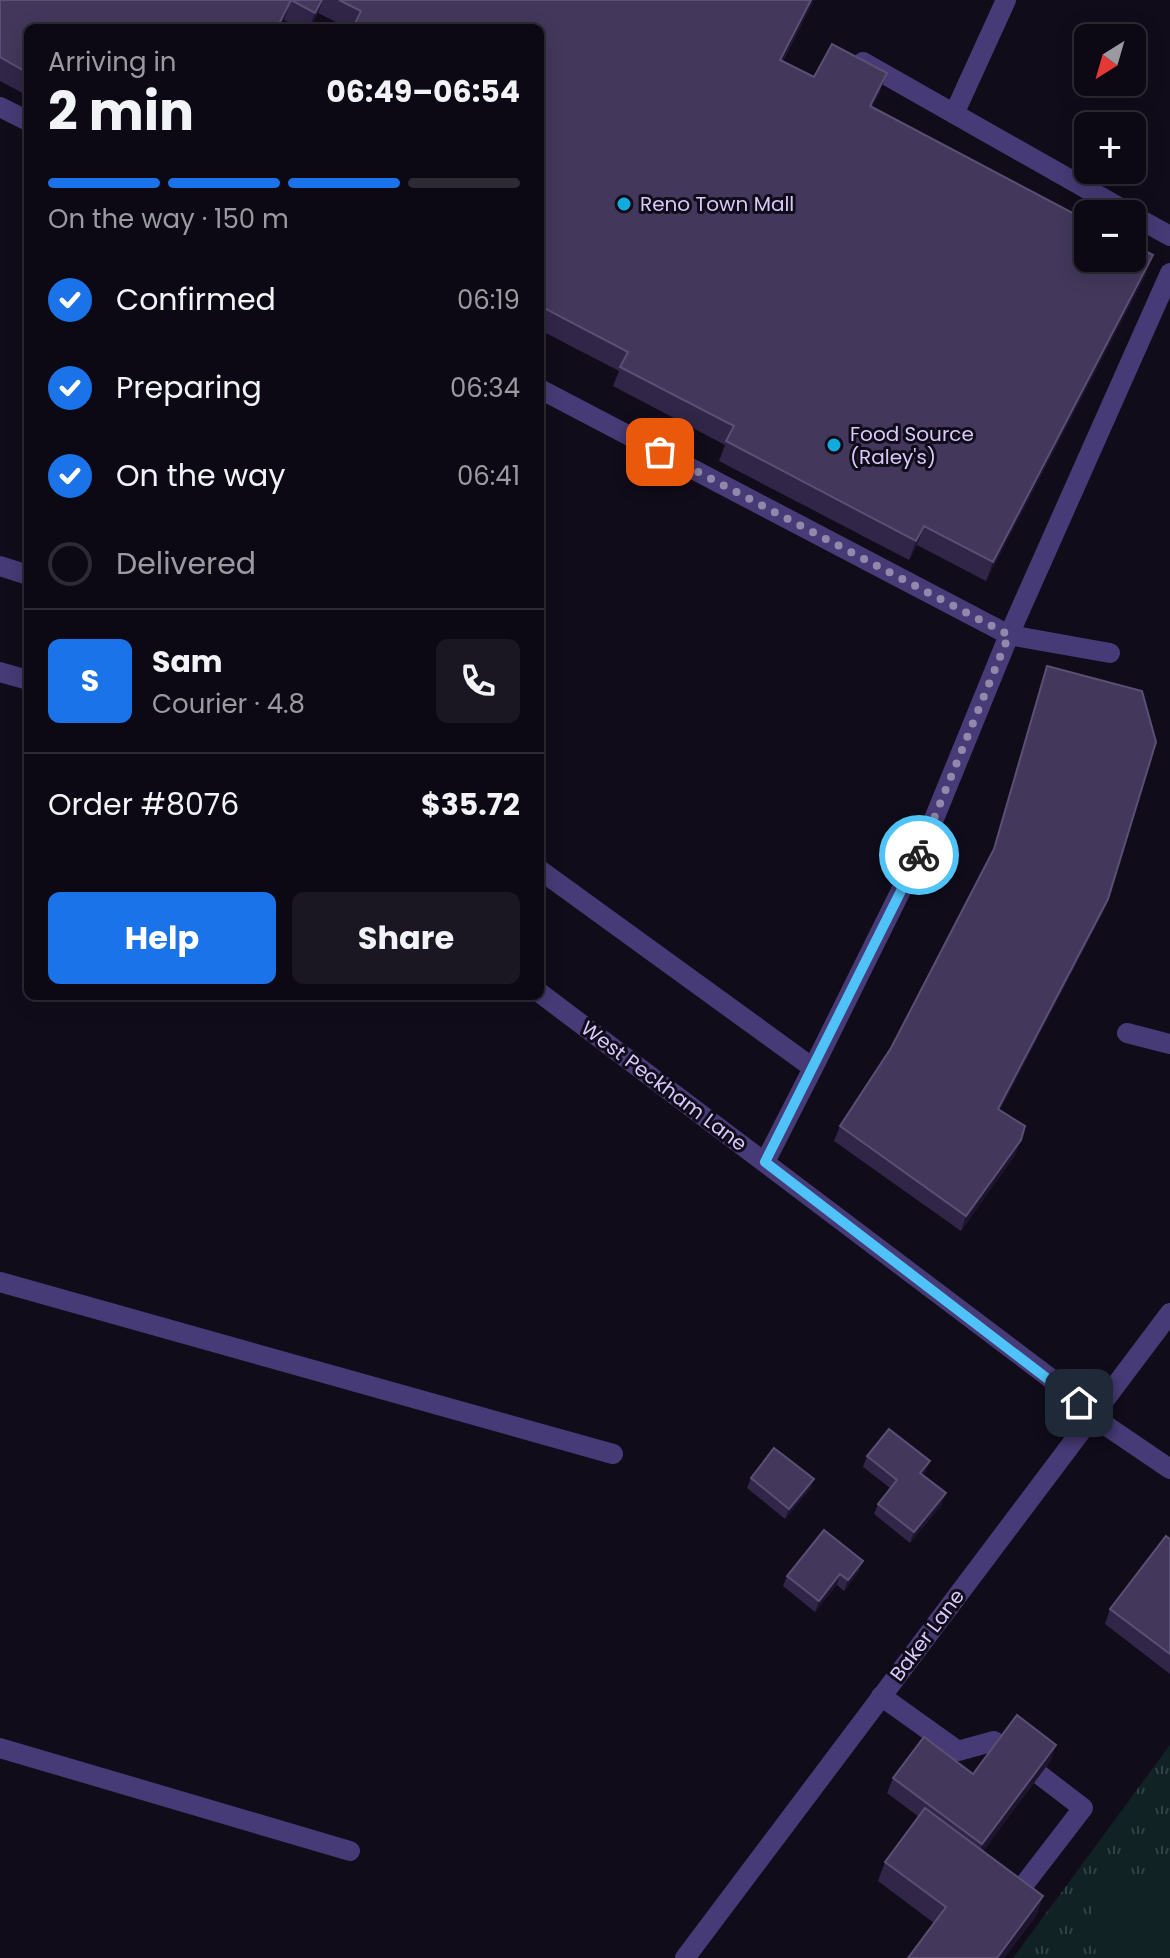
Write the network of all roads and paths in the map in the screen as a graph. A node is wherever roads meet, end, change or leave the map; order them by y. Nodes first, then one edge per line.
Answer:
1 (1006, 0) edge
2 (844, 52) edge
3 (0, 107) edge
4 (954, 114) junction
5 (24, 119) edge
6 (1107, 200) edge
7 (1146, 222) edge
8 (1170, 236) edge
9 (1170, 273) edge
10 (544, 391) edge
11 (0, 566) edge
12 (24, 574) edge
13 (1009, 635) junction
14 (1110, 653) dead end
15 (0, 672) edge
16 (24, 675) edge
17 (544, 873) edge
18 (544, 996) edge
19 (1127, 1033) dead end
20 (1170, 1044) edge
21 (813, 1068) junction
22 (765, 1162) junction
23 (0, 1282) edge
24 (1170, 1313) edge
25 (1092, 1416) junction
26 (613, 1454) dead end
27 (1170, 1469) edge
28 (881, 1696) junction
29 (1000, 1745) edge
30 (0, 1748) edge
31 (1040, 1775) edge
32 (350, 1851) dead end
33 (1023, 1886) edge
34 (685, 1958) edge

1 - 4 street
2 - 4 street
3 - 5 street
4 - 6 street
7 - 8 street
9 - 13 street
10 - 13 street
11 - 12 street
13 - 14 street
13 - 21 street
15 - 16 street
17 - 21 street
18 - 22 street, West Peckham Lane
19 - 20 street
21 - 22 street
22 - 25 street, West Peckham Lane
23 - 26 street
24 - 25 street, Baker Lane
25 - 27 street, West Peckham Lane
25 - 28 street, Baker Lane
28 - 29 street
28 - 34 street, Baker Lane
30 - 32 street
31 - 33 street

